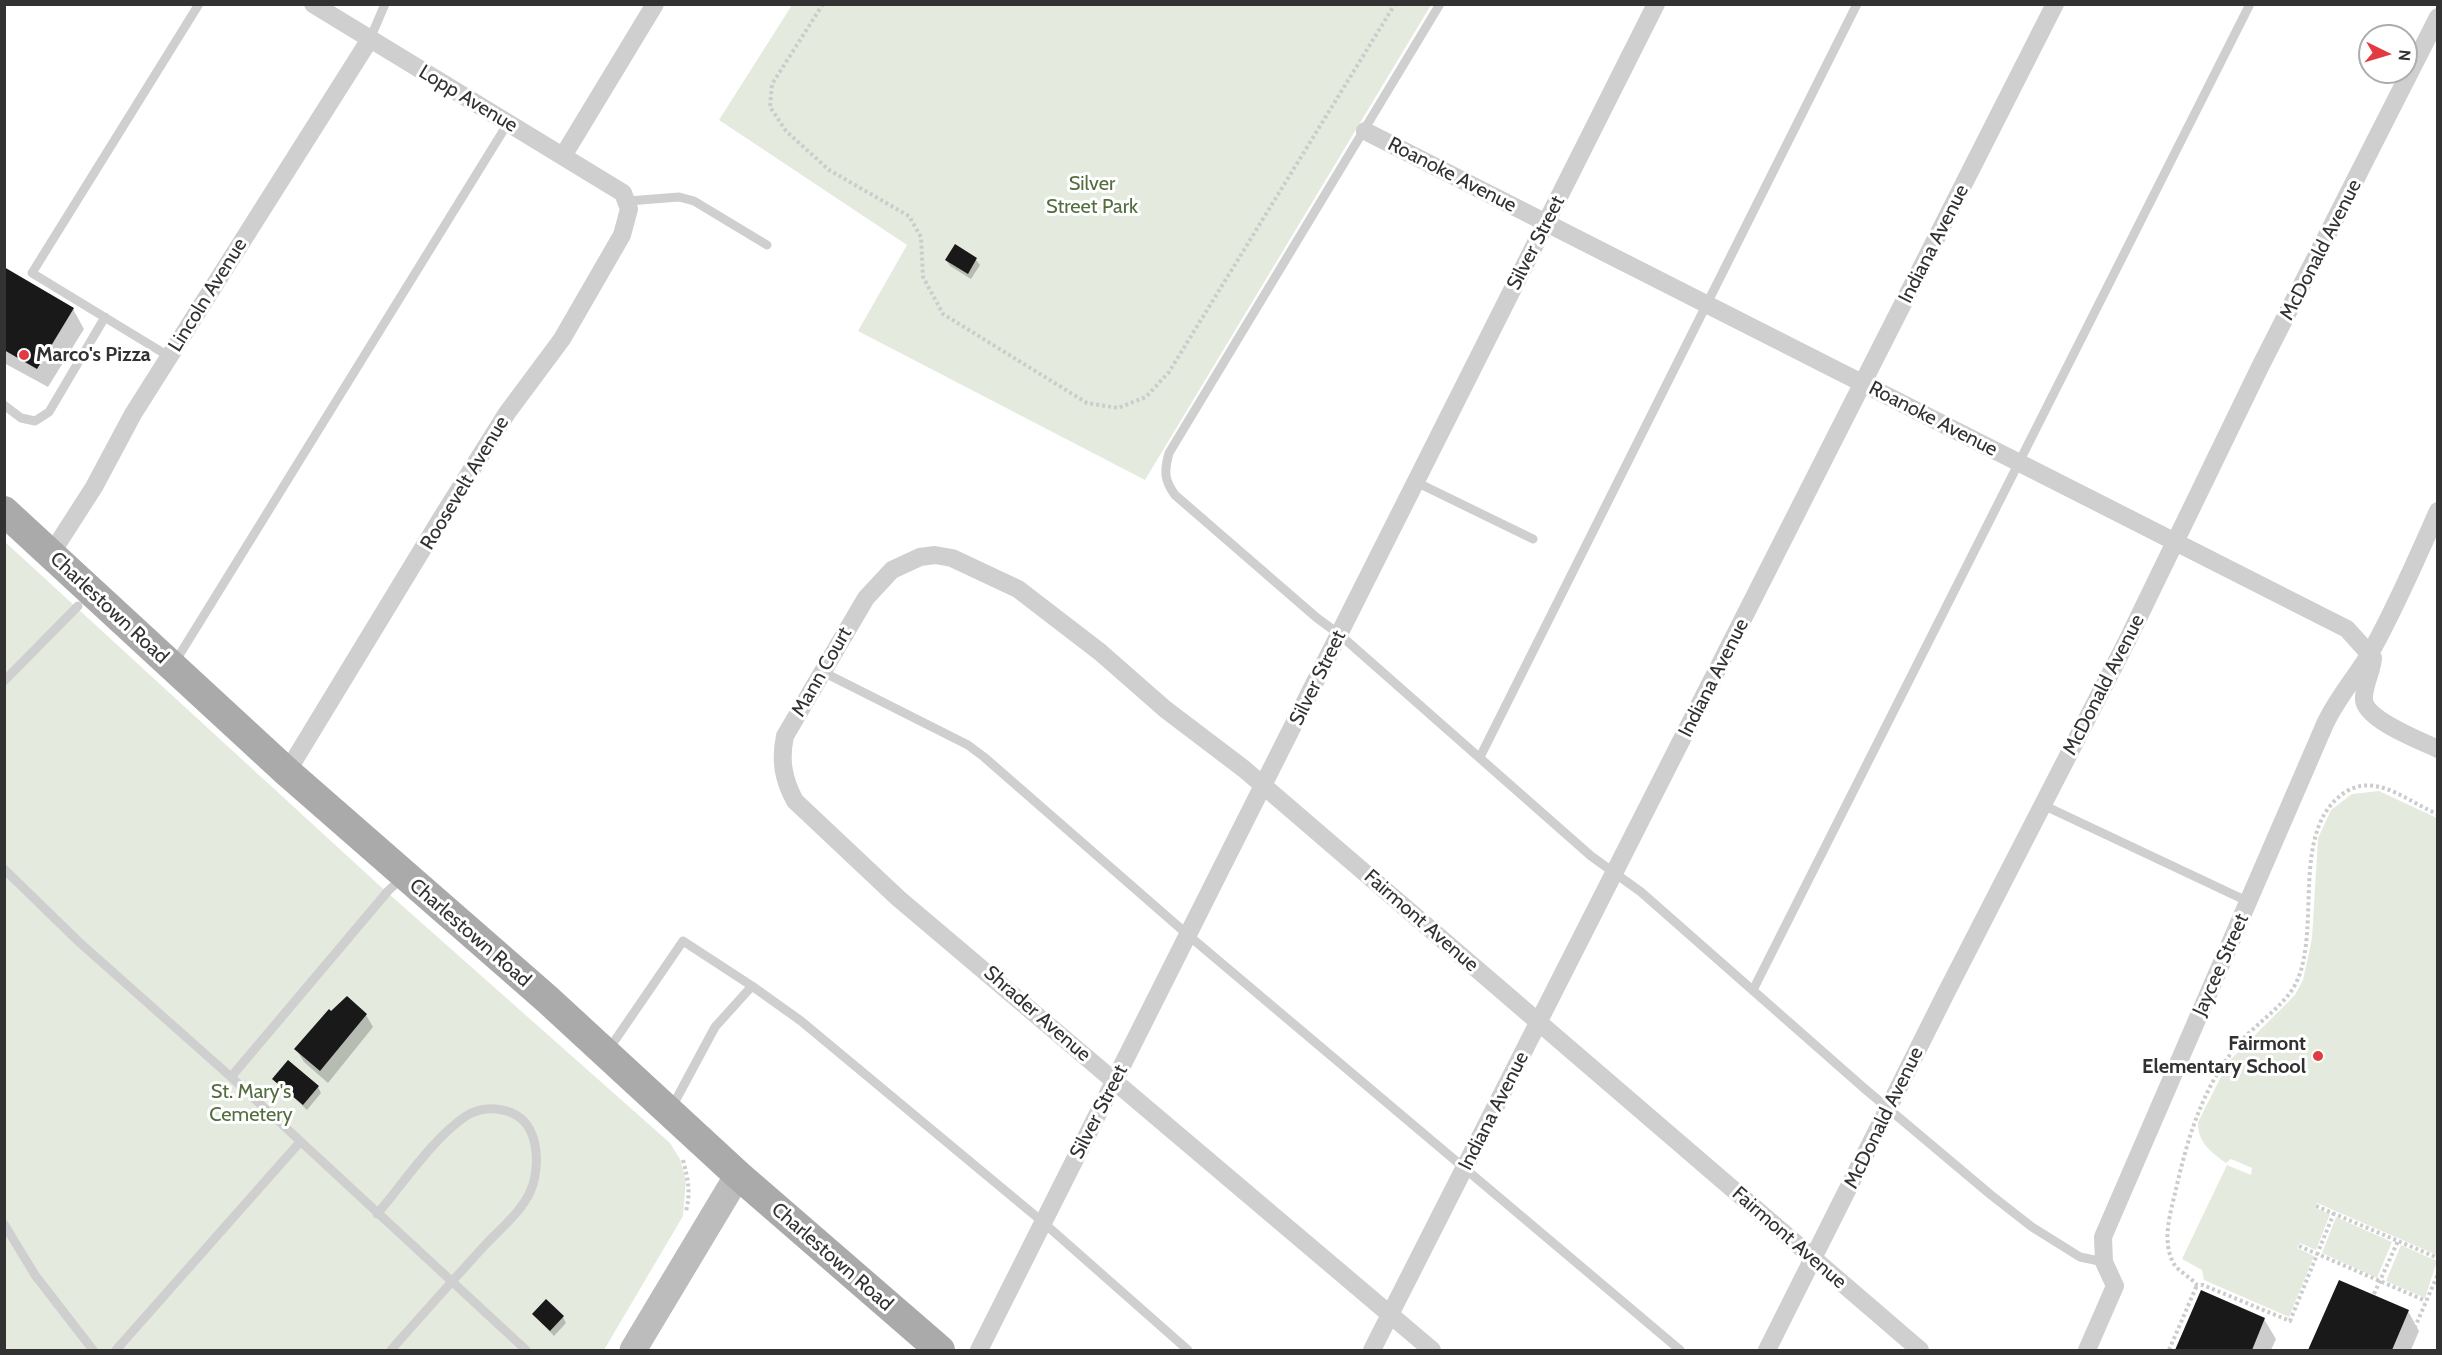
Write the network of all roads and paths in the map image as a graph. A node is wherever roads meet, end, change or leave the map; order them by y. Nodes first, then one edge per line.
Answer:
1 (199, 4) edge
2 (313, 4) edge
3 (385, 4) edge
4 (655, 4) edge
5 (823, 4) edge
6 (1395, 4) edge
7 (1440, 4) edge
8 (1656, 4) edge
9 (1857, 4) edge
10 (2055, 4) edge
11 (2250, 4) edge
12 (2438, 17) edge
13 (370, 39) junction
14 (508, 123) junction
15 (1365, 131) junction
16 (563, 156) junction
17 (626, 197) junction
18 (1546, 223) junction
19 (767, 245) dead end
20 (1707, 304) junction
21 (105, 317) junction
22 (170, 357) junction
23 (1863, 384) junction
24 (4, 405) edge
25 (2020, 464) junction
26 (1416, 482) junction
27 (4, 511) edge
28 (2438, 511) edge
29 (1533, 539) dead end
30 (2175, 542) junction
31 (51, 554) junction
32 (892, 570) joint
33 (78, 606) dead end
34 (1340, 634) junction
35 (2370, 653) junction
36 (172, 667) junction
37 (821, 671) junction
38 (4, 681) edge
39 (2438, 749) edge
40 (1480, 757) junction
41 (287, 772) junction
42 (787, 786) joint
43 (1264, 787) junction
44 (2043, 805) junction
45 (2438, 814) edge
46 (4, 869) edge
47 (1615, 872) junction
48 (404, 877) junction
49 (2249, 902) junction
50 (1188, 935) junction
51 (753, 986) junction
52 (1753, 990) junction
53 (1538, 1023) junction
54 (606, 1054) junction
55 (231, 1077) junction
56 (1115, 1081) junction
57 (1889, 1109) junction
58 (669, 1112) junction
59 (300, 1142) junction
60 (679, 1150) dead end
61 (1465, 1168) junction
62 (738, 1174) junction
63 (2316, 1206) dead end
64 (2334, 1213) junction
65 (377, 1214) junction
66 (685, 1218) dead end
67 (1044, 1223) junction
68 (4, 1224) edge
69 (2398, 1241) junction
70 (2299, 1246) dead end
71 (2318, 1254) junction
72 (2438, 1258) edge
73 (1814, 1259) junction
74 (2104, 1262) junction
75 (2438, 1274) edge
76 (2380, 1281) junction
77 (450, 1283) junction
78 (2197, 1285) junction
79 (2374, 1294) dead end
80 (2426, 1301) junction
81 (1390, 1315) junction
82 (93, 1350) edge
83 (116, 1350) edge
84 (391, 1350) edge
85 (526, 1350) edge
86 (633, 1350) edge
87 (940, 1350) edge
88 (979, 1350) edge
89 (1188, 1350) edge
90 (1372, 1350) edge
91 (1432, 1350) edge
92 (1680, 1350) edge
93 (1767, 1350) edge
94 (1920, 1350) edge
95 (2088, 1350) edge
96 (2169, 1350) edge
97 (2404, 1350) edge

1 - 21 lane
2 - 13 street, Lopp Avenue
3 - 13 lane
4 - 16 street
5 - 6 path
7 - 15 lane
8 - 18 street, Silver Street
9 - 20 lane
10 - 23 street, Indiana Avenue
11 - 25 lane
12 - 30 street, McDonald Avenue
13 - 14 street, Lopp Avenue
13 - 22 street, Lincoln Avenue
14 - 16 street, Lopp Avenue
14 - 36 lane
15 - 18 street, Roanoke Avenue
15 - 34 lane
16 - 17 street, Lopp Avenue
17 - 19 lane
17 - 41 street, Roosevelt Avenue
18 - 20 street, Roanoke Avenue
18 - 26 street, Silver Street
20 - 23 street, Roanoke Avenue
20 - 40 lane
21 - 22 lane
21 - 24 lane
22 - 31 street, Lincoln Avenue
23 - 25 street, Roanoke Avenue
23 - 47 street, Indiana Avenue
25 - 30 street, Roanoke Avenue
25 - 52 lane
26 - 29 lane
26 - 34 street, Silver Street
27 - 31 main road, Charlestown Road
28 - 35 street, Jaycee Street
30 - 35 street, Roanoke Avenue
30 - 44 street, McDonald Avenue
31 - 36 main road, Charlestown Road
32 - 37 street, Mann Court
32 - 43 street, Fairmont Avenue
33 - 38 lane
34 - 40 lane
34 - 43 street, Silver Street
35 - 39 street
35 - 49 street, Jaycee Street
36 - 41 main road, Charlestown Road
37 - 42 street, Mann Court
37 - 50 lane
40 - 47 lane
41 - 48 main road, Charlestown Road
42 - 56 street, Shrader Avenue
43 - 50 street, Silver Street
43 - 53 street, Fairmont Avenue
44 - 49 lane
44 - 57 street, McDonald Avenue
45 - 78 path
46 - 55 lane
47 - 52 lane
47 - 53 street, Indiana Avenue
48 - 54 main road, Charlestown Road
48 - 55 lane
49 - 74 street, Jaycee Street
50 - 56 street, Silver Street
50 - 61 lane
51 - 54 lane
51 - 58 lane
51 - 67 lane
52 - 57 lane
53 - 61 street, Indiana Avenue
53 - 73 street, Fairmont Avenue
54 - 58 main road, Charlestown Road
55 - 59 lane
56 - 67 street, Silver Street
56 - 81 street, Shrader Avenue
57 - 73 street, McDonald Avenue
57 - 74 lane
58 - 62 main road, Charlestown Road
59 - 65 lane
59 - 83 lane
60 - 66 path
61 - 81 street, Indiana Avenue
61 - 92 lane
62 - 86 main road
62 - 87 main road, Charlestown Road
63 - 64 path
64 - 69 path
64 - 71 path
65 - 77 lane
65 - 77 lane
67 - 88 street, Silver Street
67 - 89 lane
68 - 82 lane
69 - 72 path
69 - 76 path
70 - 71 path
71 - 76 path
71 - 78 path
73 - 93 street, McDonald Avenue
73 - 94 street, Fairmont Avenue
74 - 95 street, Jaycee Street
75 - 80 path
76 - 79 path
76 - 80 path
77 - 84 lane
77 - 85 lane
78 - 96 path
80 - 97 path
81 - 90 street, Indiana Avenue
81 - 91 street, Shrader Avenue

